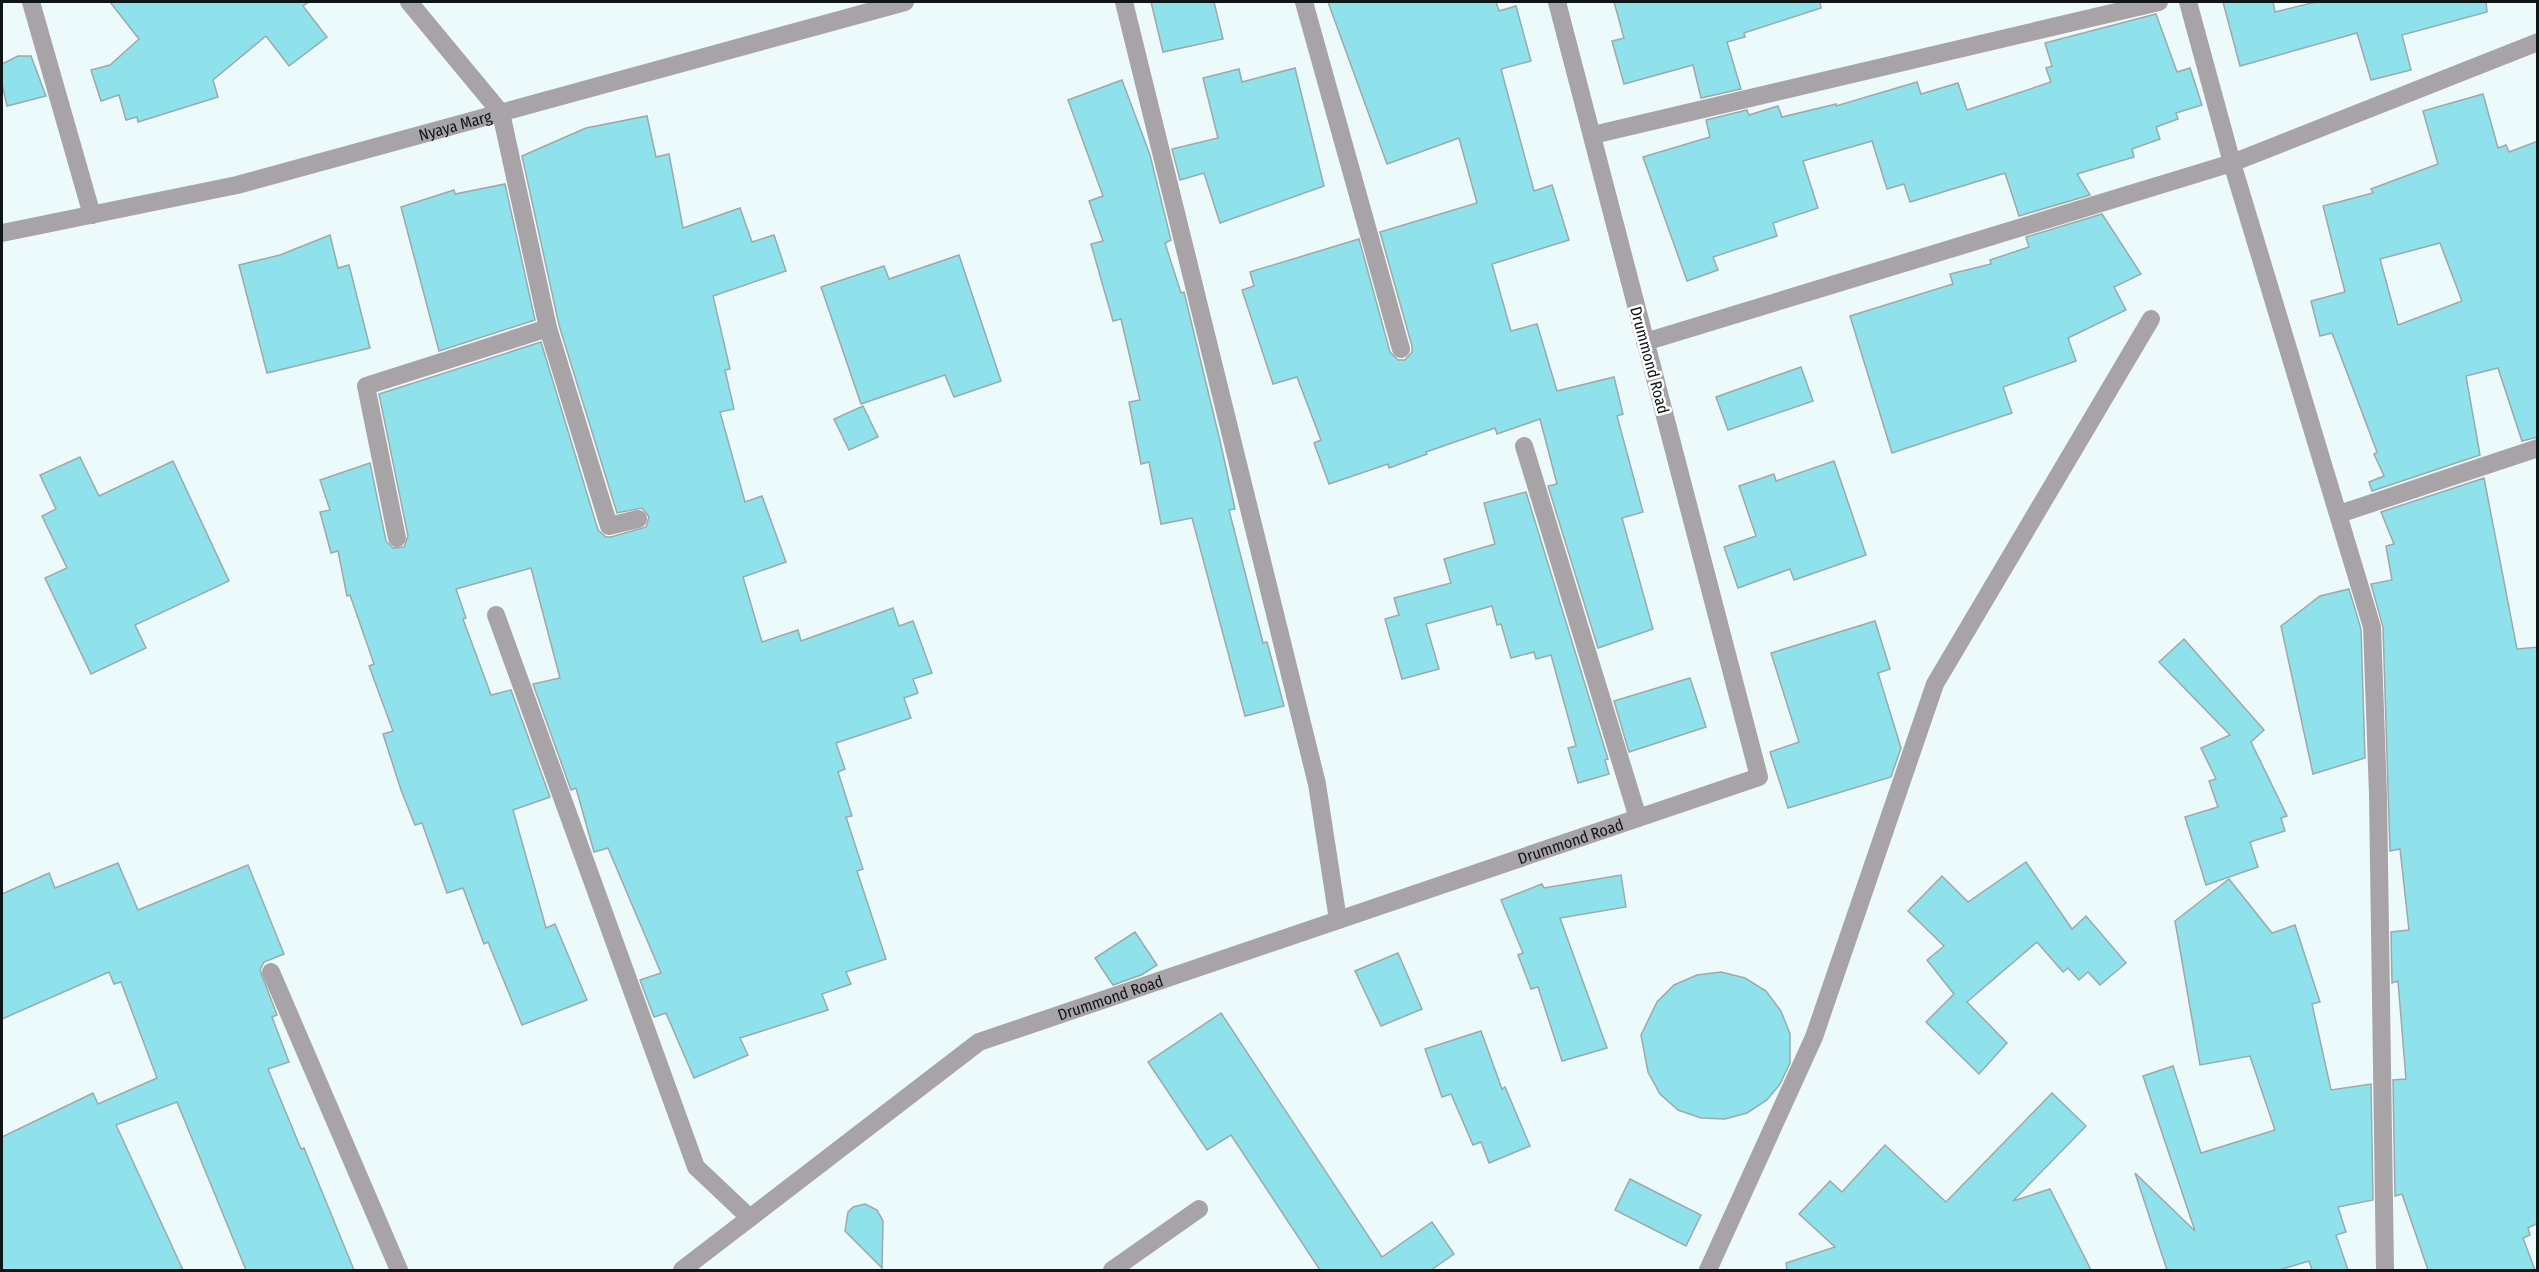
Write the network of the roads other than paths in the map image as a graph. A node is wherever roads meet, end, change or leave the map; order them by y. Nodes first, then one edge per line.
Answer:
1 (32, 2) edge
2 (409, 2) edge
3 (904, 2) edge
4 (1124, 2) edge
5 (1304, 2) edge
6 (1557, 2) edge
7 (2159, 2) edge
8 (2188, 2) edge
9 (2538, 42) edge
10 (501, 113) junction
11 (1593, 135) junction
12 (2232, 163) junction
13 (92, 215) junction
14 (2, 233) edge
15 (2151, 319) dead end
16 (548, 328) junction
17 (1645, 342) junction
18 (1401, 349) dead end
19 (1524, 446) dead end
20 (2538, 448) edge
21 (2339, 514) junction
22 (638, 519) dead end
23 (398, 538) dead end
24 (496, 615) dead end
25 (1638, 818) junction
26 (1338, 920) junction
27 (271, 972) dead end
28 (1199, 1209) dead end
29 (750, 1218) junction
30 (399, 1270) edge
31 (682, 1270) edge
32 (1112, 1270) edge
33 (1708, 1270) edge
34 (2385, 1270) edge

1 - 13 street
2 - 10 street
3 - 10 street, Nyaya Marg
4 - 26 street
5 - 18 street
6 - 11 street, Drummond Road
7 - 11 street
8 - 12 street
9 - 12 street
10 - 13 street, Nyaya Marg
10 - 16 street
11 - 17 street, Drummond Road
12 - 17 street
12 - 21 street
13 - 14 street, Nyaya Marg
15 - 33 street
16 - 22 street
16 - 23 street
17 - 25 street, Drummond Road
19 - 25 street
20 - 21 street
21 - 34 street
24 - 29 street
25 - 26 street, Drummond Road
26 - 29 street, Drummond Road
27 - 30 street
28 - 32 street
29 - 31 street, Drummond Road

